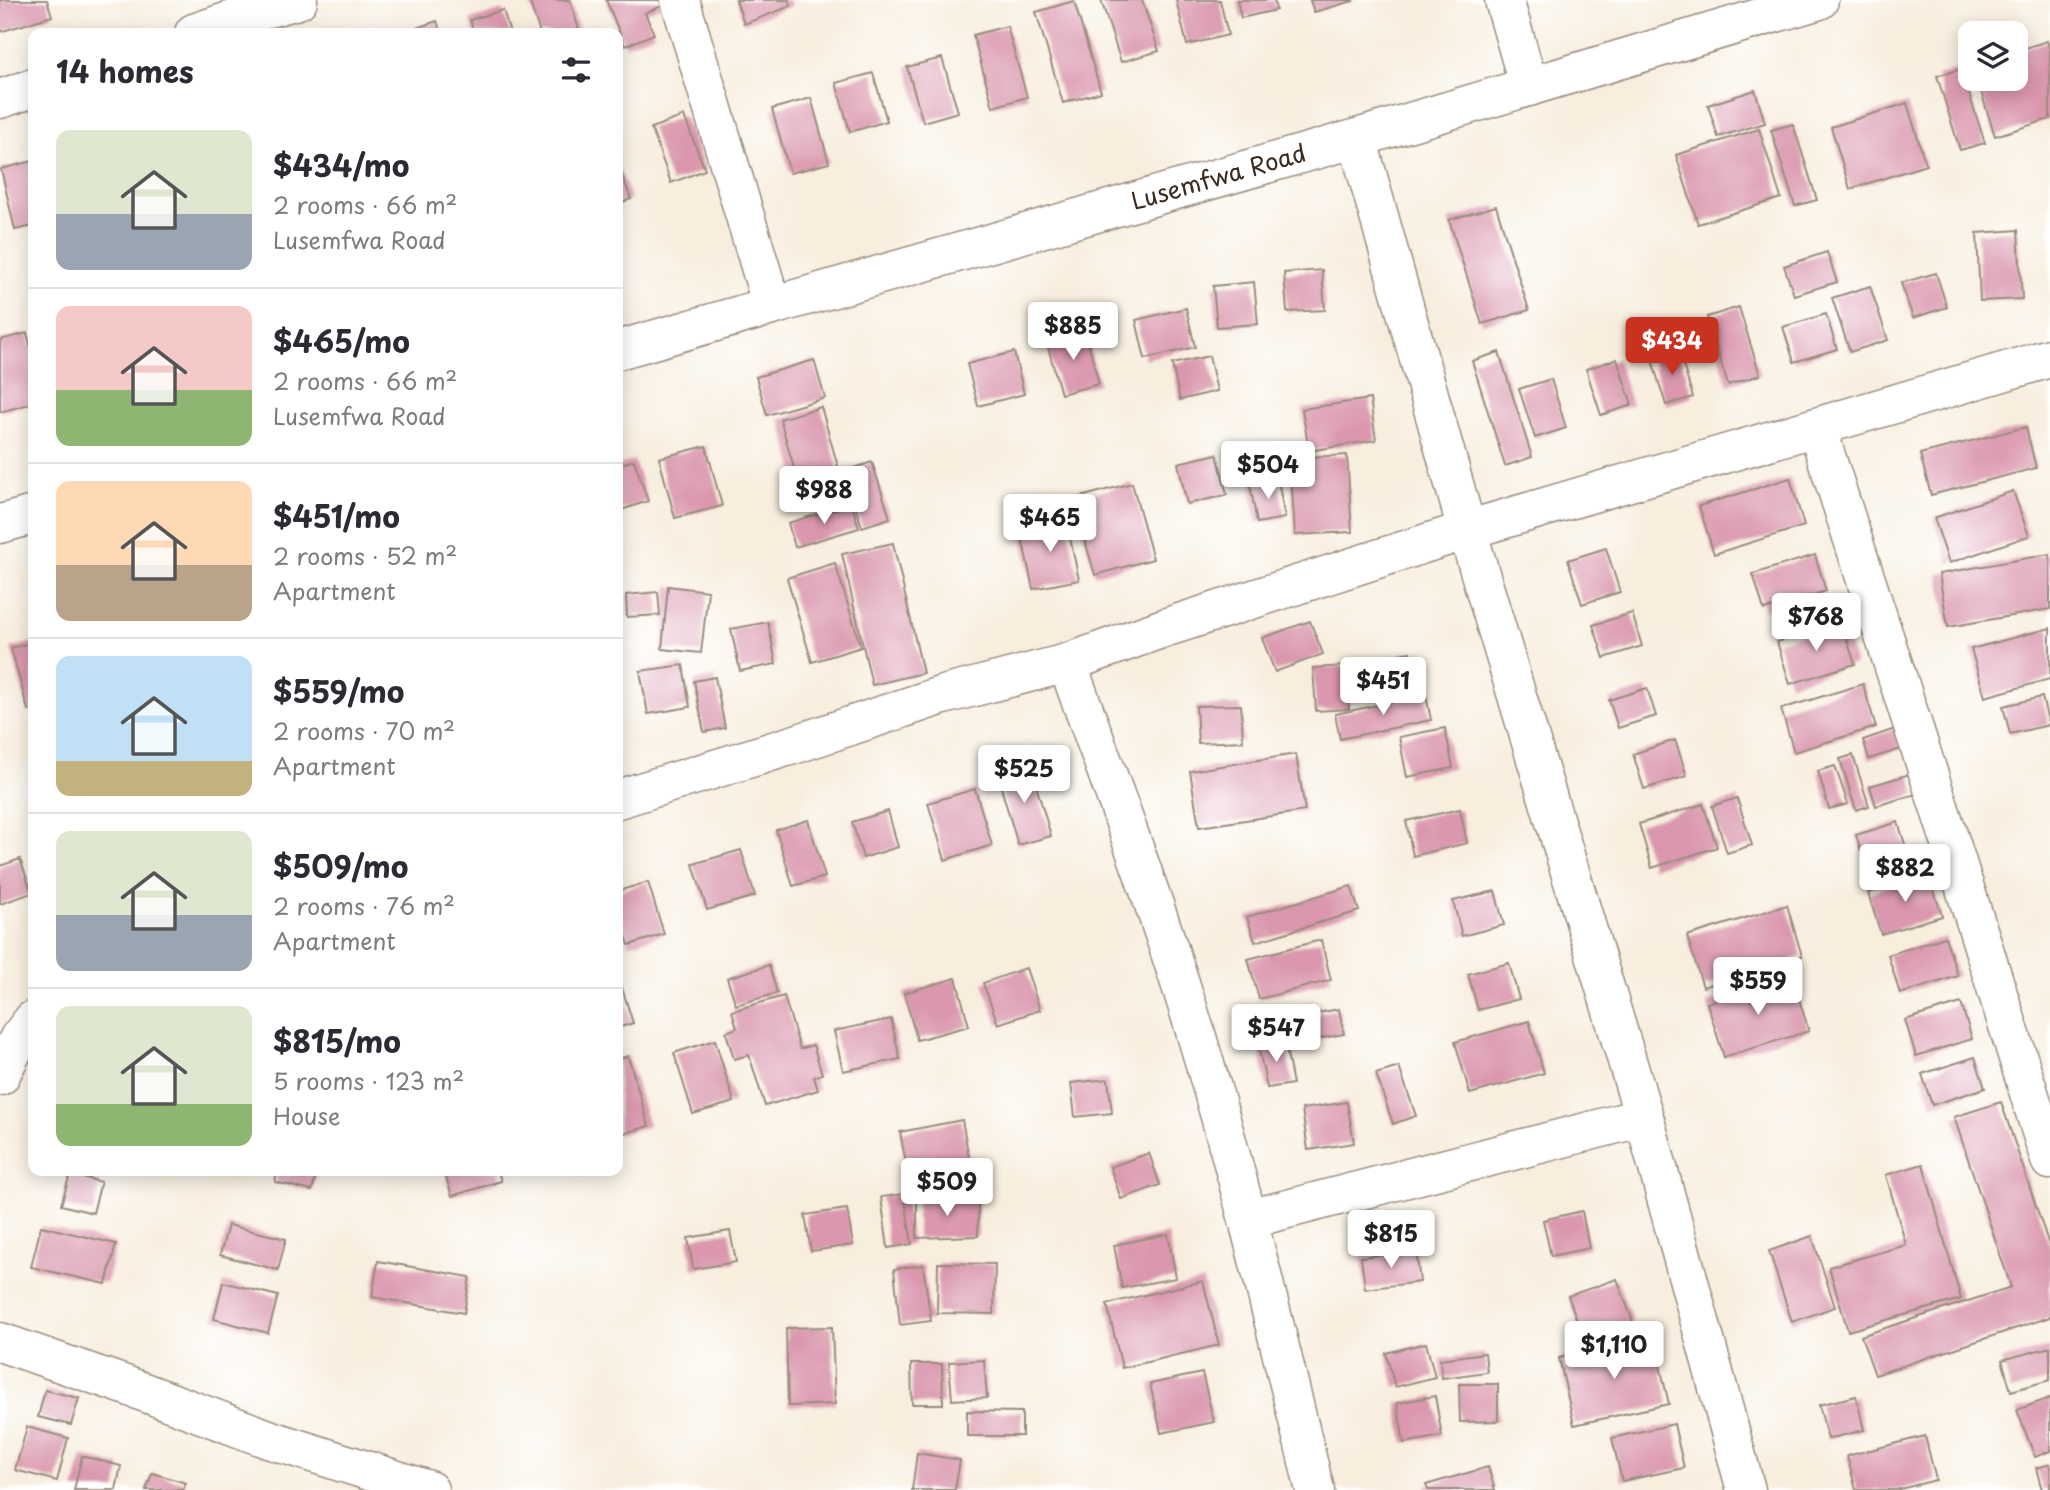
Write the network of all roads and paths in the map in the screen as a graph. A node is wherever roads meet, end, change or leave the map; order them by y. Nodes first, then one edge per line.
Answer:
1 (680, 0) edge
2 (1504, 0) edge
3 (1819, 0) edge
4 (275, 3) edge
5 (208, 28) edge
6 (1529, 87) junction
7 (28, 90) edge
8 (0, 99) edge
9 (1357, 138) junction
10 (772, 306) junction
11 (623, 349) edge
12 (2050, 358) edge
13 (1817, 428) junction
14 (28, 516) edge
15 (0, 524) edge
16 (1467, 530) junction
17 (1067, 663) junction
18 (623, 797) edge
19 (28, 1026) edge
20 (0, 1076) edge
21 (1644, 1117) junction
22 (2050, 1160) edge
23 (1249, 1219) junction
24 (0, 1342) edge
25 (429, 1490) edge
26 (1315, 1490) edge
27 (1746, 1490) edge

1 - 10 street
2 - 6 street
3 - 6 street, Lusemfwa Road
4 - 5 street
6 - 9 street, Lusemfwa Road
7 - 8 street
9 - 10 street, Lusemfwa Road
9 - 16 street
10 - 11 street, Lusemfwa Road
12 - 13 street
13 - 16 street
13 - 22 street
14 - 15 street
16 - 17 street
16 - 21 street
17 - 18 street
17 - 23 street
19 - 20 street
21 - 23 street
21 - 27 street
23 - 26 street
24 - 25 street

